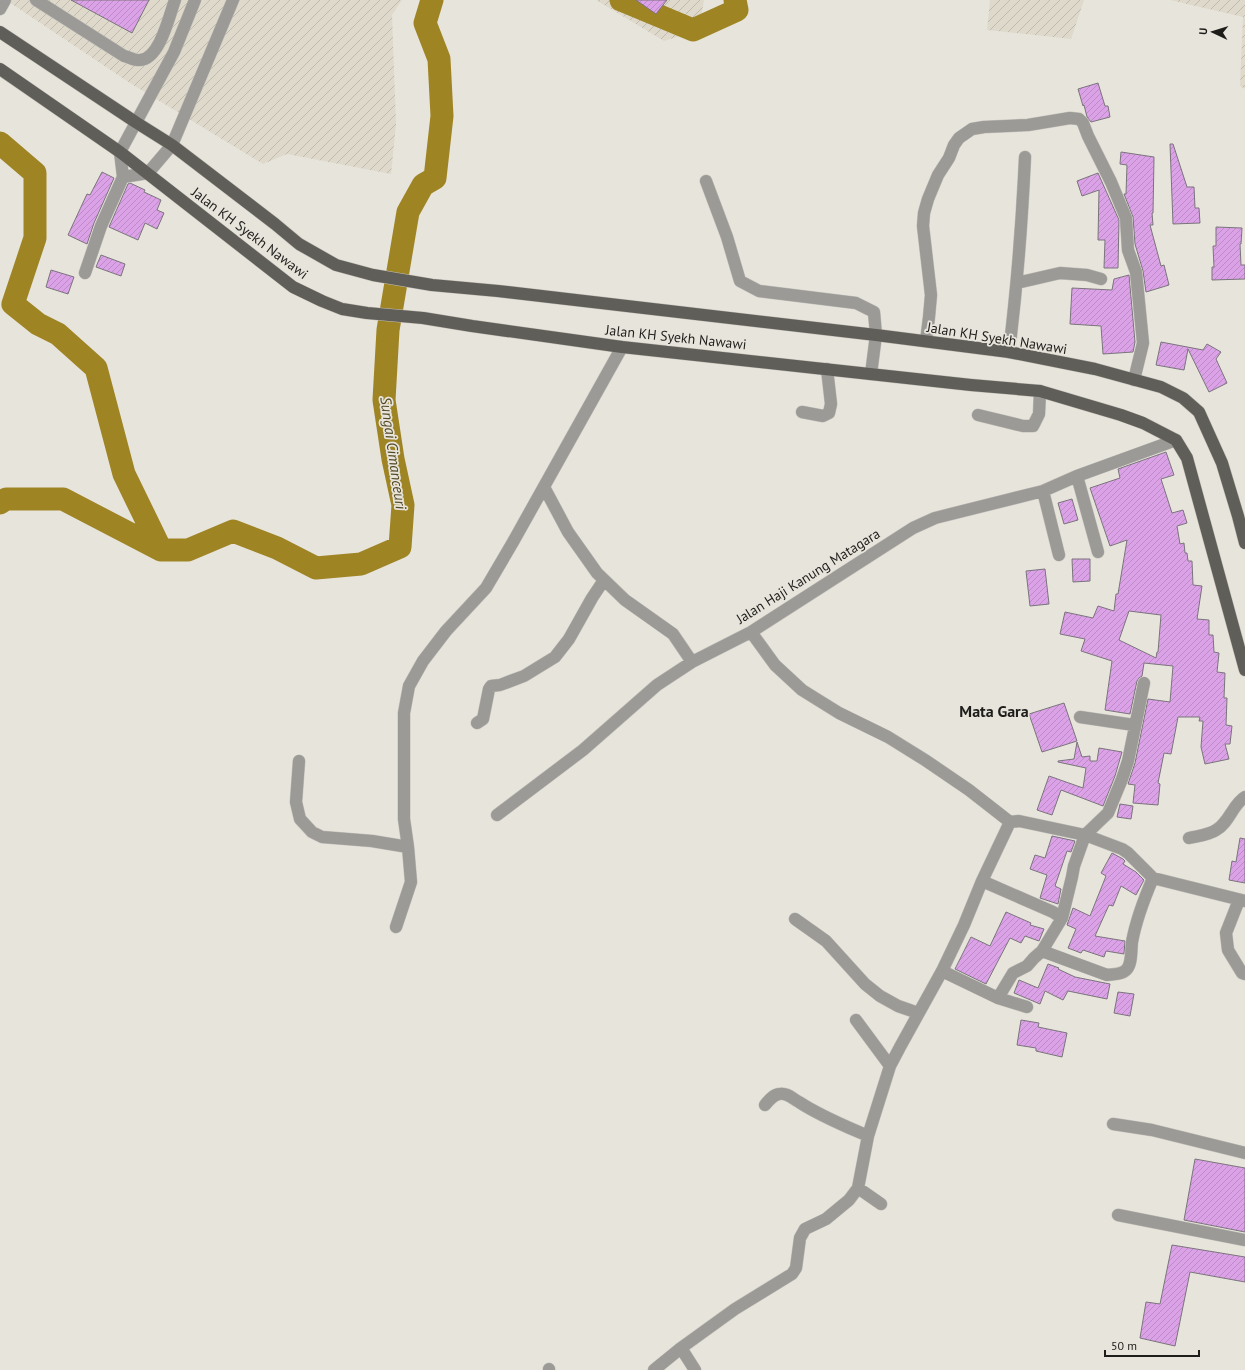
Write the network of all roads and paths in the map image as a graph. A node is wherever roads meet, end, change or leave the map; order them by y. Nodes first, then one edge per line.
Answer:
1 (5, 0) edge
2 (36, 0) edge
3 (174, 0) edge
4 (195, 0) edge
5 (233, 0) edge
6 (0, 9) edge
7 (0, 32) edge
8 (160, 44) junction
9 (174, 52) junction
10 (0, 69) edge
11 (136, 123) junction
12 (172, 145) junction
13 (120, 152) junction
14 (1025, 157) dead end
15 (148, 173) junction
16 (123, 177) junction
17 (706, 181) dead end
18 (85, 273) dead end
19 (1101, 279) dead end
20 (1017, 283) junction
21 (876, 335) junction
22 (926, 341) junction
23 (622, 347) junction
24 (1009, 352) junction
25 (827, 369) junction
26 (871, 374) junction
27 (1134, 380) junction
28 (1040, 391) junction
29 (802, 412) dead end
30 (978, 416) dead end
31 (1176, 440) junction
32 (1077, 476) junction
33 (544, 487) junction
34 (1043, 491) junction
35 (1245, 543) edge
36 (1098, 552) dead end
37 (1059, 555) dead end
38 (604, 580) junction
39 (751, 632) junction
40 (692, 662) junction
41 (1245, 670) edge
42 (1144, 682) dead end
43 (1080, 717) dead end
44 (477, 723) dead end
45 (1134, 725) junction
46 (299, 761) dead end
47 (1245, 798) edge
48 (497, 815) dead end
49 (1010, 822) junction
50 (1085, 835) junction
51 (1189, 838) dead end
52 (408, 847) junction
53 (1153, 878) junction
54 (982, 881) junction
55 (1242, 900) edge
56 (1062, 918) junction
57 (795, 919) dead end
58 (396, 927) dead end
59 (1042, 951) junction
60 (942, 971) junction
61 (1245, 974) edge
62 (998, 998) junction
63 (1027, 1007) dead end
64 (918, 1013) junction
65 (856, 1020) dead end
66 (890, 1066) junction
67 (765, 1105) dead end
68 (1113, 1124) dead end
69 (868, 1136) junction
70 (1245, 1153) edge
71 (858, 1188) junction
72 (881, 1204) dead end
73 (1118, 1215) dead end
74 (1245, 1240) edge
75 (681, 1348) junction
76 (654, 1370) edge
77 (694, 1370) edge

1 - 6 street
2 - 8 street
3 - 8 street
4 - 9 street
5 - 12 street
7 - 11 main road, Jalan KH Syekh Nawawi
8 - 9 street
9 - 11 street
10 - 13 main road, Jalan KH Syekh Nawawi
11 - 12 main road, Jalan KH Syekh Nawawi
11 - 13 street
12 - 15 street
12 - 21 main road, Jalan KH Syekh Nawawi
13 - 15 main road, Jalan KH Syekh Nawawi
13 - 16 street
14 - 20 street
15 - 16 street
15 - 23 main road, Jalan KH Syekh Nawawi
16 - 18 street
17 - 21 street
19 - 20 street
20 - 24 street
21 - 22 main road, Jalan KH Syekh Nawawi
21 - 26 street
22 - 24 main road, Jalan KH Syekh Nawawi
22 - 27 street
23 - 25 main road, Jalan KH Syekh Nawawi
23 - 33 street
24 - 27 main road, Jalan KH Syekh Nawawi
25 - 26 main road, Jalan KH Syekh Nawawi
25 - 29 street
26 - 28 main road, Jalan KH Syekh Nawawi
27 - 35 main road, Jalan KH Syekh Nawawi
28 - 30 street
28 - 31 main road, Jalan KH Syekh Nawawi
31 - 32 street, Jalan Haji Kanung Matagara
31 - 41 main road
32 - 34 street, Jalan Haji Kanung Matagara
32 - 36 street
33 - 38 street
33 - 52 street
34 - 37 street
34 - 39 street, Jalan Haji Kanung Matagara
38 - 40 street
38 - 44 street
39 - 40 street, Jalan Haji Kanung Matagara
39 - 49 street
40 - 48 street, Jalan Haji Kanung Matagara
42 - 45 street
43 - 45 street
45 - 50 street
46 - 52 street
47 - 51 street
49 - 50 street
49 - 54 street
50 - 53 street
50 - 56 street
52 - 58 street
53 - 55 street
53 - 59 street
54 - 56 street
54 - 60 street
55 - 61 street
56 - 59 street
57 - 64 street
59 - 62 street
60 - 62 street
60 - 64 street
62 - 63 street
64 - 66 street
65 - 66 street
66 - 69 street
67 - 69 street
68 - 70 street
69 - 71 street
71 - 72 street
71 - 75 street
73 - 74 street
75 - 76 street
75 - 77 street

